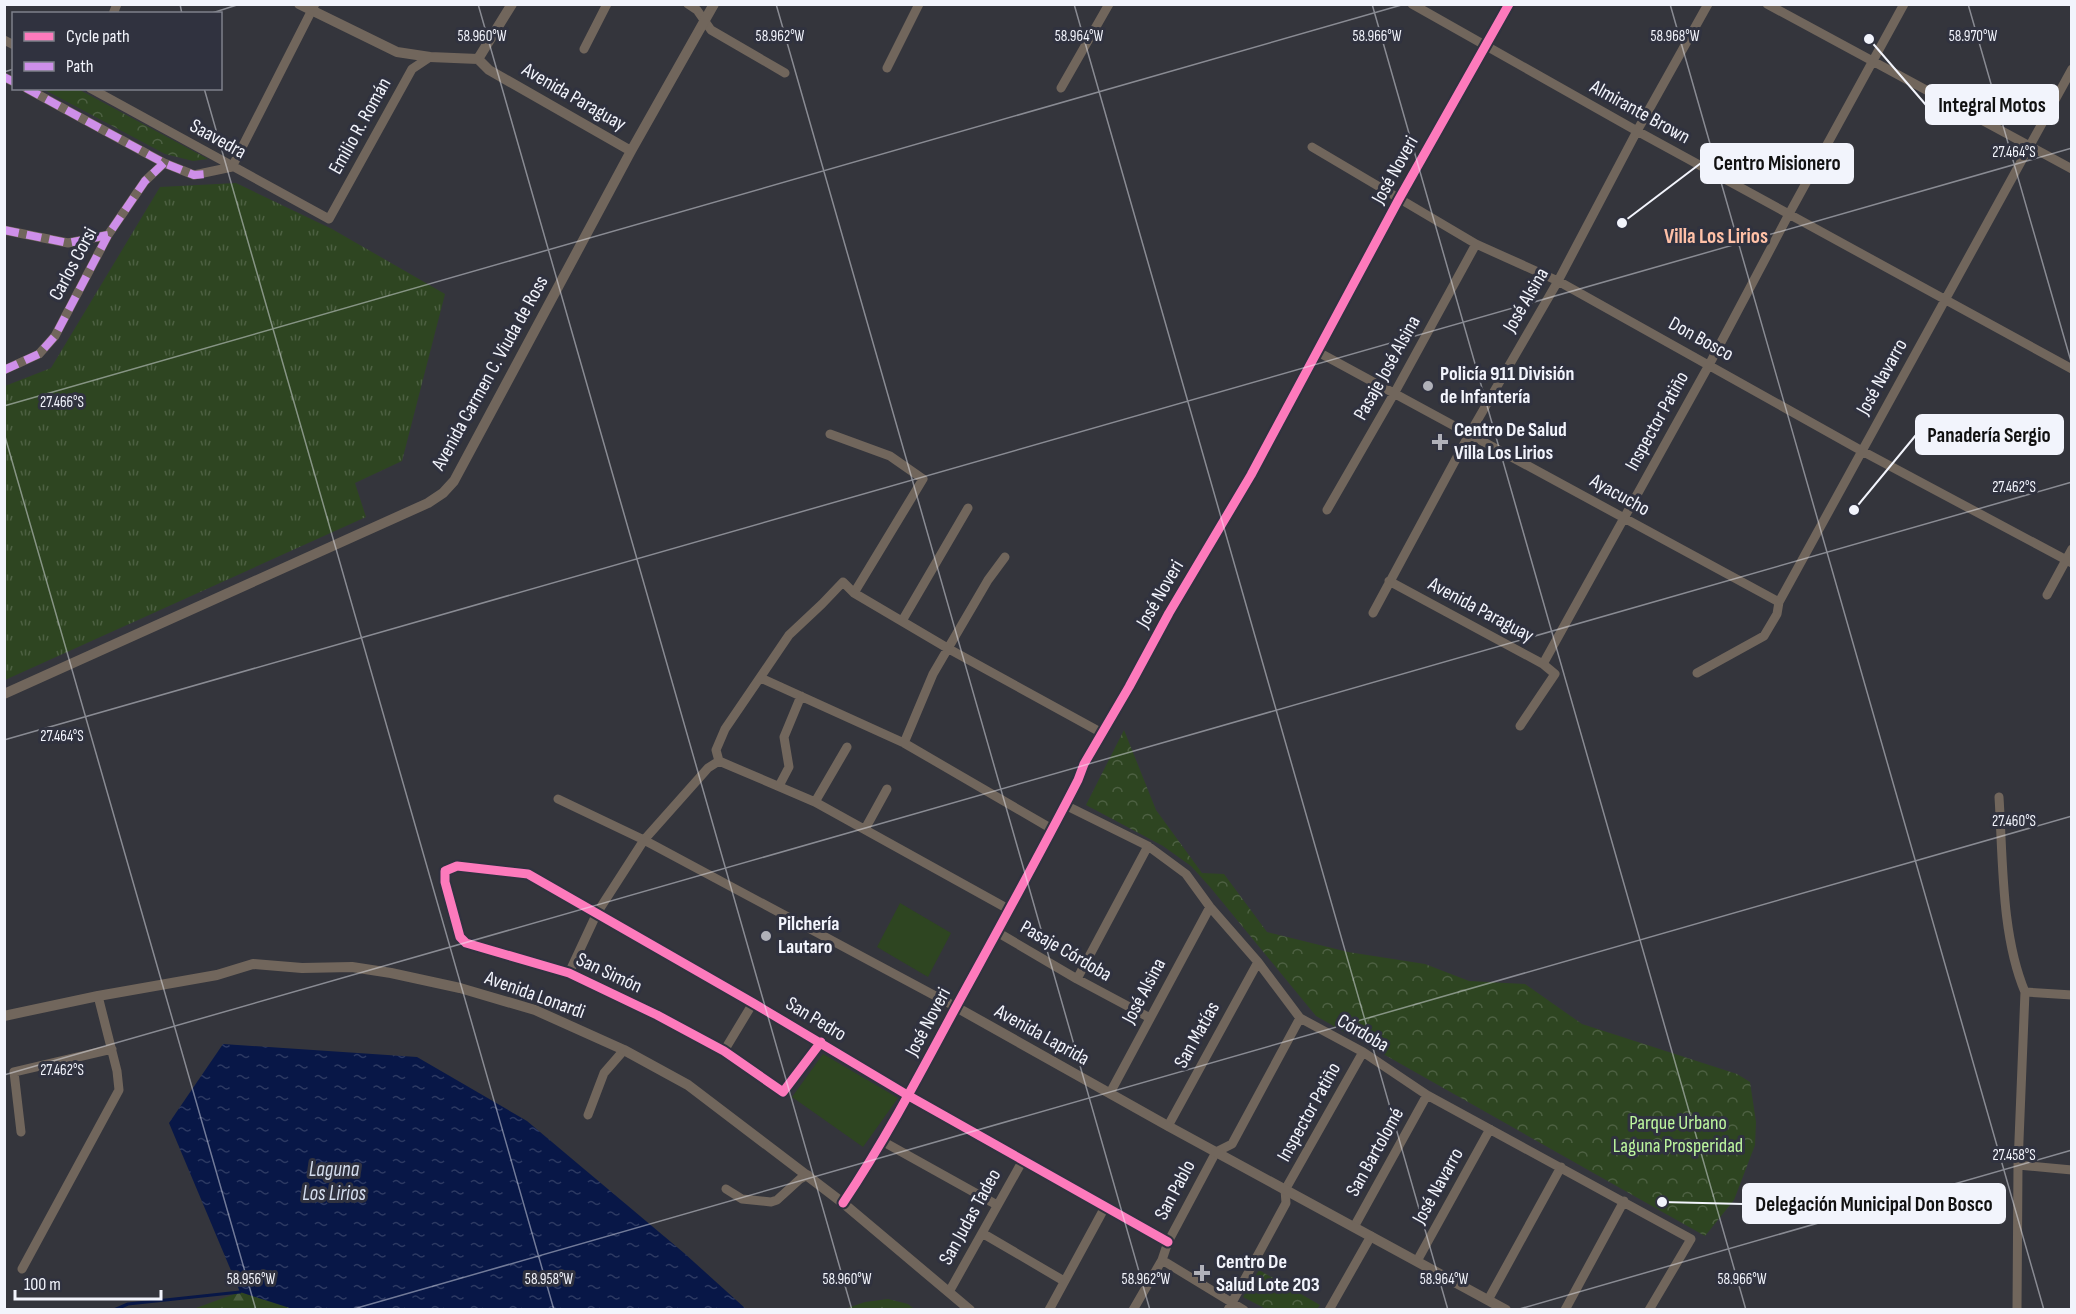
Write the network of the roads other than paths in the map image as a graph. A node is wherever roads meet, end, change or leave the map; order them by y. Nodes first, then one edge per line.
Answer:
1 (299, 4) edge
2 (512, 4) edge
3 (607, 4) edge
4 (687, 4) edge
5 (714, 4) edge
6 (919, 4) edge
7 (1109, 4) edge
8 (1412, 4) edge
9 (1509, 4) edge
10 (1708, 4) edge
11 (1767, 4) edge
12 (1904, 4) edge
13 (313, 8) edge
14 (705, 22) junction
15 (1486, 46) junction
16 (584, 49) dead end
17 (430, 57) junction
18 (478, 59) junction
19 (1872, 62) junction
20 (887, 68) dead end
21 (2072, 69) edge
22 (785, 73) dead end
23 (1061, 88) dead end
24 (30, 90) edge
25 (94, 90) edge
26 (1637, 131) junction
27 (2030, 146) junction
28 (1312, 147) dead end
29 (632, 151) junction
30 (164, 163) junction
31 (232, 167) junction
32 (2072, 169) edge
33 (1399, 199) junction
34 (1789, 214) junction
35 (329, 219) joint
36 (4, 230) edge
37 (108, 235) junction
38 (1476, 243) junction
39 (1558, 281) junction
40 (1945, 300) junction
41 (1318, 352) junction
42 (1709, 364) junction
43 (2072, 369) edge
44 (4, 370) edge
45 (1395, 392) junction
46 (1470, 433) junction
47 (830, 434) dead end
48 (1862, 451) junction
49 (968, 508) dead end
50 (1327, 510) dead end
51 (1624, 518) junction
52 (2072, 549) edge
53 (1005, 557) dead end
54 (2069, 561) edge
55 (1389, 581) junction
56 (854, 593) junction
57 (2047, 595) dead end
58 (1779, 602) junction
59 (1373, 613) dead end
60 (902, 621) junction
61 (949, 649) junction
62 (1543, 664) junction
63 (1697, 673) dead end
64 (761, 678) junction
65 (4, 694) edge
66 (801, 696) junction
67 (1520, 726) dead end
68 (1102, 733) junction
69 (904, 743) junction
70 (847, 747) dead end
71 (719, 761) junction
72 (778, 786) junction
73 (887, 789) dead end
74 (1999, 797) dead end
75 (558, 799) dead end
76 (815, 802) junction
77 (1065, 805) junction
78 (865, 829) junction
79 (1052, 829) junction
80 (644, 840) junction
81 (1148, 846) junction
82 (445, 882) joint
83 (1210, 907) junction
84 (1010, 910) junction
85 (597, 913) junction
86 (997, 932) junction
87 (1258, 962) junction
88 (569, 973) junction
89 (1077, 979) junction
90 (2025, 992) junction
91 (2072, 995) edge
92 (98, 996) junction
93 (753, 1002) junction
94 (956, 1007) junction
95 (4, 1016) edge
96 (1150, 1018) junction
97 (1300, 1018) junction
98 (821, 1042) junction
99 (112, 1049) junction
100 (624, 1050) junction
101 (724, 1051) junction
102 (1363, 1052) junction
103 (1110, 1093) junction
104 (1427, 1095) junction
105 (909, 1096) junction
106 (588, 1115) dead end
107 (1168, 1126) junction
108 (1490, 1129) junction
109 (21, 1132) dead end
110 (882, 1141) junction
111 (1216, 1152) junction
112 (1023, 1160) junction
113 (2018, 1165) junction
114 (1561, 1167) junction
115 (2072, 1170) edge
116 (808, 1175) junction
117 (726, 1189) dead end
118 (1286, 1190) junction
119 (1624, 1202) junction
120 (843, 1203) junction
121 (997, 1205) junction
122 (1105, 1207) junction
123 (1354, 1227) junction
124 (982, 1233) junction
125 (1371, 1236) junction
126 (1168, 1242) junction
127 (1162, 1260) junction
128 (1417, 1261) junction
129 (22, 1269) dead end
130 (1064, 1281) junction
131 (949, 1292) junction
132 (1488, 1300) junction
133 (1230, 1306) edge
134 (970, 1310) edge
135 (1049, 1310) edge
136 (1134, 1310) edge
137 (1244, 1310) edge
138 (1329, 1310) edge
139 (1506, 1310) edge
140 (1565, 1310) edge
141 (1649, 1310) edge
142 (2017, 1310) edge

1 - 13 street
2 - 18 street
3 - 16 street
4 - 14 street
5 - 14 street, Avenida Carmen C. Viuda de Ross
6 - 20 street
7 - 23 street
8 - 15 street, Almirante Brown
9 - 15 street, José Noveri
10 - 26 street, José Alsina
11 - 19 street
12 - 19 street, Inspector Patiño
13 - 17 street
13 - 31 street
14 - 22 street
14 - 29 street, Avenida Carmen C. Viuda de Ross
15 - 26 street, Almirante Brown
15 - 33 street, José Noveri
17 - 18 street
17 - 35 street, Emilio R. Román
18 - 29 street, Avenida Paraguay
19 - 27 street
19 - 34 street, Inspector Patiño
21 - 27 street, José Navarro
24 - 30 street, Saavedra
25 - 31 street, Saavedra
26 - 34 street, Almirante Brown
26 - 39 street, José Alsina
27 - 32 street
27 - 40 street, José Navarro
28 - 33 street, Don Bosco
29 - 65 street, Avenida Carmen C. Viuda de Ross
30 - 31 street, Saavedra
30 - 37 street, Carlos Corsi
31 - 35 street, Saavedra
33 - 38 street, Don Bosco
33 - 41 street, José Noveri
34 - 40 street, Almirante Brown
34 - 42 street, Inspector Patiño
36 - 37 street
37 - 44 street, Carlos Corsi
38 - 39 street, Don Bosco
38 - 45 street, Pasaje José Alsina
39 - 42 street, Don Bosco
39 - 46 street, José Alsina
40 - 43 street, Almirante Brown
40 - 48 street, José Navarro
41 - 45 street, Ayacucho
41 - 68 street, José Noveri
42 - 48 street, Don Bosco
42 - 51 street, Inspector Patiño
45 - 46 street, Ayacucho
45 - 50 street, Pasaje José Alsina
46 - 51 street, Ayacucho
46 - 55 street, José Alsina
47 - 56 street
48 - 54 street, Don Bosco
48 - 58 street, José Navarro
49 - 60 street
51 - 58 street, Ayacucho
51 - 62 street, Inspector Patiño
52 - 54 street
53 - 61 street
54 - 57 street
55 - 59 street, José Alsina
55 - 62 street, Avenida Paraguay
56 - 60 street
56 - 64 street
58 - 63 street, José Navarro
60 - 61 street
61 - 68 street
61 - 69 street
62 - 67 street, Avenida Paraguay
64 - 66 street
64 - 71 street
66 - 69 street
66 - 72 street
68 - 77 street, José Noveri
69 - 79 street
70 - 76 street
71 - 72 street
71 - 80 street
72 - 76 street
73 - 78 street
74 - 90 street
75 - 80 street, Avenida Laprida
76 - 78 street
77 - 79 street, José Noveri
77 - 81 street, Córdoba
78 - 84 street
79 - 84 street, José Noveri
80 - 85 street
80 - 94 street, Avenida Laprida
81 - 83 street, Córdoba
81 - 89 street
82 - 85 street, San Pedro
82 - 88 street, San Simón
83 - 87 street, Córdoba
83 - 96 street, José Alsina
84 - 86 street, José Noveri
85 - 88 street
85 - 93 street, San Pedro
86 - 89 street, Pasaje Córdoba
86 - 94 street, José Noveri
87 - 97 street, Córdoba
87 - 107 street, San Matías
88 - 101 street, San Simón
89 - 96 street, Pasaje Córdoba
90 - 91 street
90 - 113 street
92 - 95 street, Avenida Lonardi
92 - 99 street
92 - 100 street, Avenida Lonardi
93 - 98 street, San Pedro
93 - 101 street
94 - 103 street, Avenida Laprida
94 - 105 street, José Noveri
96 - 103 street, José Alsina
97 - 102 street, Córdoba
97 - 111 street
98 - 101 street, San Simón
98 - 105 street, San Pedro
99 - 109 street
99 - 129 street
100 - 106 street
100 - 116 street, Avenida Lonardi
102 - 104 street, Córdoba
102 - 118 street, Inspector Patiño
103 - 107 street, Avenida Laprida
104 - 108 street, Córdoba
104 - 123 street, San Bartolomé
105 - 110 street, José Noveri
105 - 112 street, San Pedro
107 - 111 street, Avenida Laprida
108 - 114 street, Córdoba
108 - 128 street, José Navarro
110 - 120 street, José Noveri
110 - 121 street
111 - 118 street, Avenida Laprida
111 - 126 street, San Pablo
112 - 121 street, San Judas Tadeo
112 - 122 street, San Pedro
113 - 115 street
113 - 142 street
114 - 119 street, Córdoba
114 - 132 street
116 - 117 street
116 - 120 street, Avenida Lonardi
118 - 123 street, Avenida Laprida
118 - 133 street, Inspector Patiño
119 - 140 street
119 - 141 street, Córdoba
120 - 131 street, Avenida Lonardi
121 - 124 street, San Judas Tadeo
122 - 126 street, San Pedro
122 - 130 street
123 - 125 street, Avenida Laprida
124 - 130 street
124 - 131 street, San Judas Tadeo
125 - 128 street, Avenida Laprida
125 - 138 street
126 - 127 street, San Pablo
127 - 133 street
127 - 136 street, San Pablo
128 - 132 street, Avenida Laprida
130 - 135 street
131 - 134 street, Avenida Lonardi
132 - 139 street, Avenida Laprida
133 - 137 street

